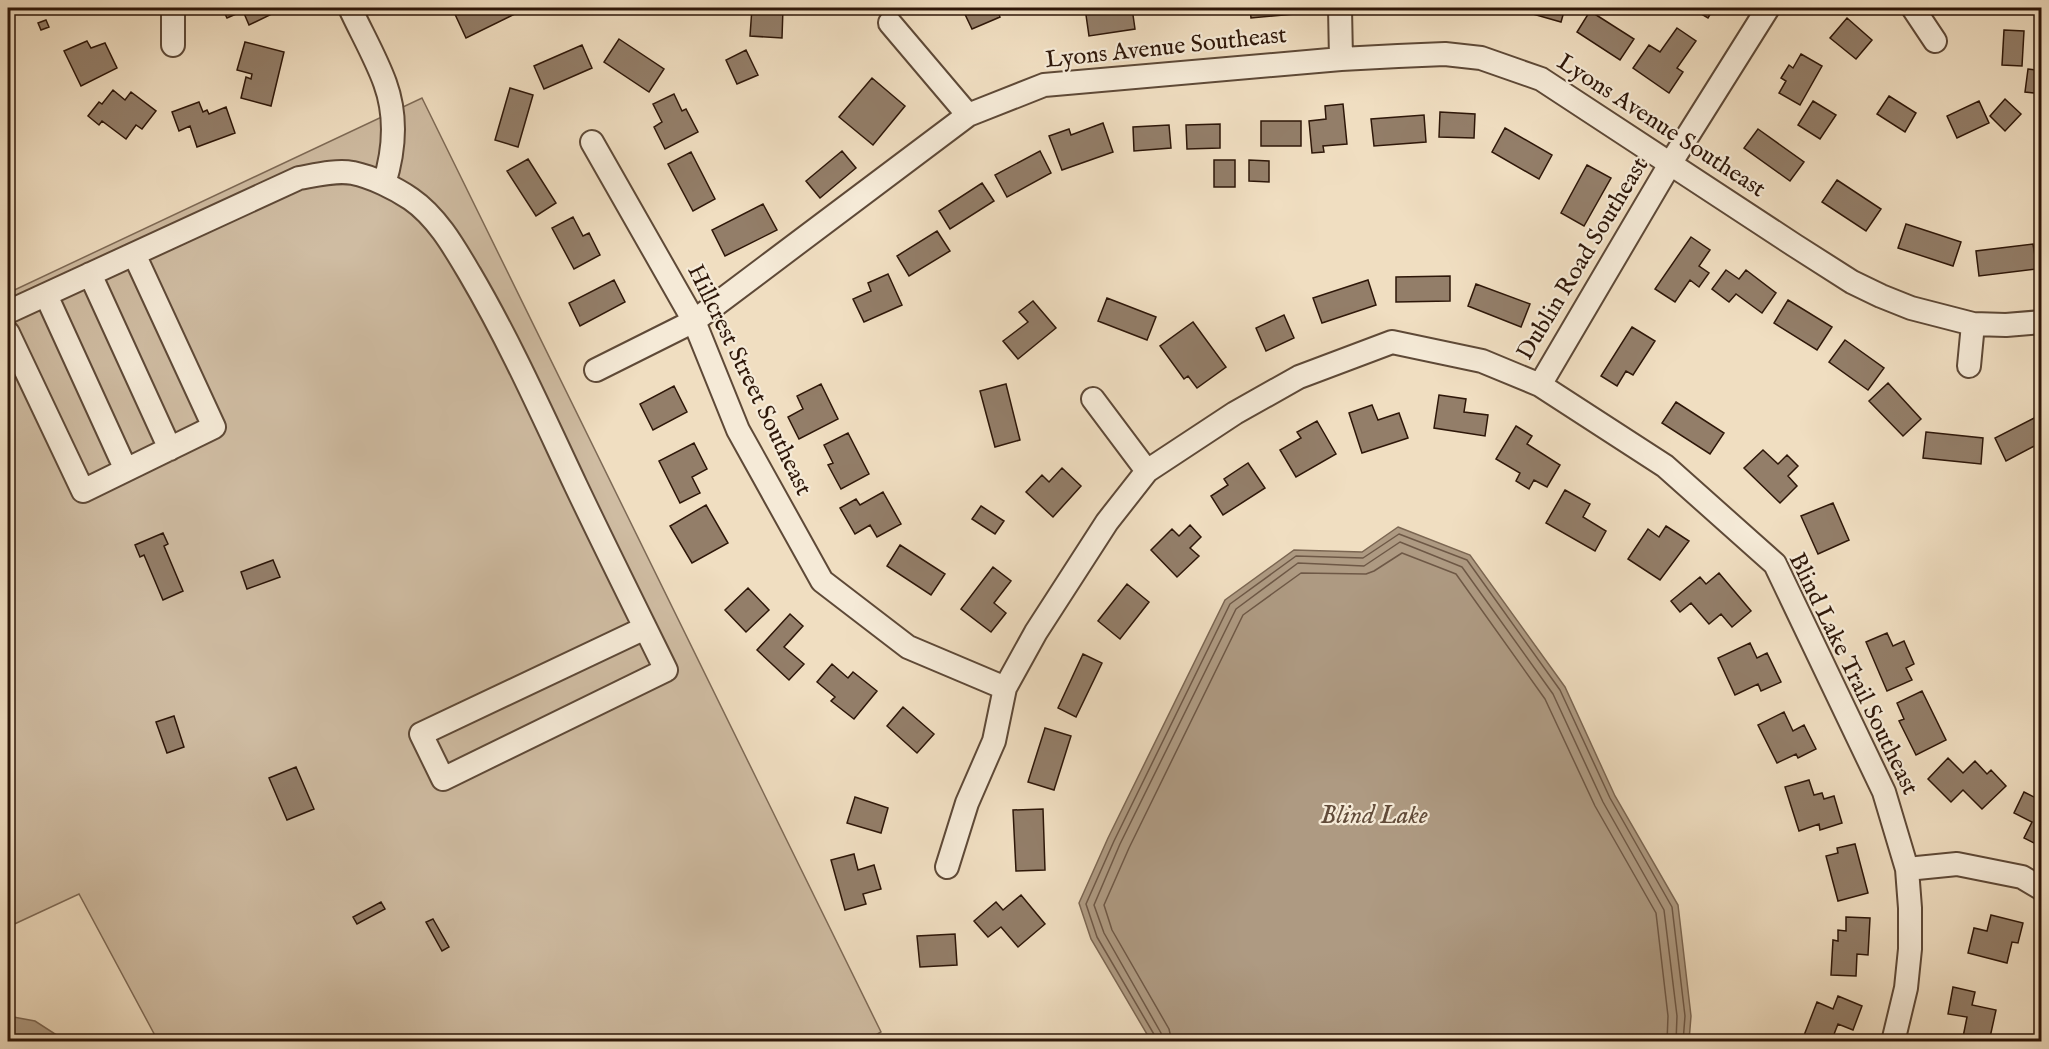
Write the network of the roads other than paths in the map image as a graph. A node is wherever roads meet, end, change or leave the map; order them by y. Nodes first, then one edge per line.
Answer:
1 (173, 8) edge
2 (350, 8) edge
3 (1340, 8) edge
4 (1768, 8) edge
5 (1913, 8) edge
6 (890, 23) dead end
7 (1935, 41) dead end
8 (173, 45) dead end
9 (1341, 58) junction
10 (968, 115) junction
11 (592, 142) dead end
12 (1670, 164) junction
13 (384, 184) junction
14 (134, 254) junction
15 (90, 274) junction
16 (46, 295) junction
17 (8, 312) edge
18 (694, 321) junction
19 (2042, 322) edge
20 (1973, 324) junction
21 (8, 333) edge
22 (1969, 366) dead end
23 (596, 370) dead end
24 (1540, 385) junction
25 (1093, 399) dead end
26 (170, 448) junction
27 (126, 470) junction
28 (1147, 471) junction
29 (645, 628) junction
30 (1005, 688) junction
31 (946, 867) dead end
32 (1906, 869) junction
33 (2042, 889) edge
34 (1893, 1041) edge

1 - 8 street
2 - 13 street
3 - 9 street
4 - 12 street, Dublin Road Southeast
5 - 7 street
6 - 10 street
9 - 10 street, Lyons Avenue Southeast
9 - 12 street, Lyons Avenue Southeast
10 - 18 street, Lyons Avenue Southeast
11 - 18 street, Hillcrest Street Southeast
12 - 20 street, Lyons Avenue Southeast
12 - 24 street, Dublin Road Southeast
13 - 14 street
13 - 29 street
14 - 15 street
14 - 26 street
15 - 16 street
15 - 26 street
16 - 17 street
16 - 27 street
18 - 23 street, Lyons Avenue Southeast
18 - 30 street, Hillcrest Street Southeast
19 - 20 street, Lyons Avenue Southeast
20 - 22 street
21 - 27 street
24 - 28 street, Blind Lake Trail Southeast
24 - 32 street, Blind Lake Trail Southeast
25 - 28 street
26 - 27 street
28 - 30 street, Blind Lake Trail Southeast
29 - 29 street
30 - 31 street, Blind Lake Trail Southeast
32 - 33 street
32 - 34 street, Blind Lake Trail Southeast

